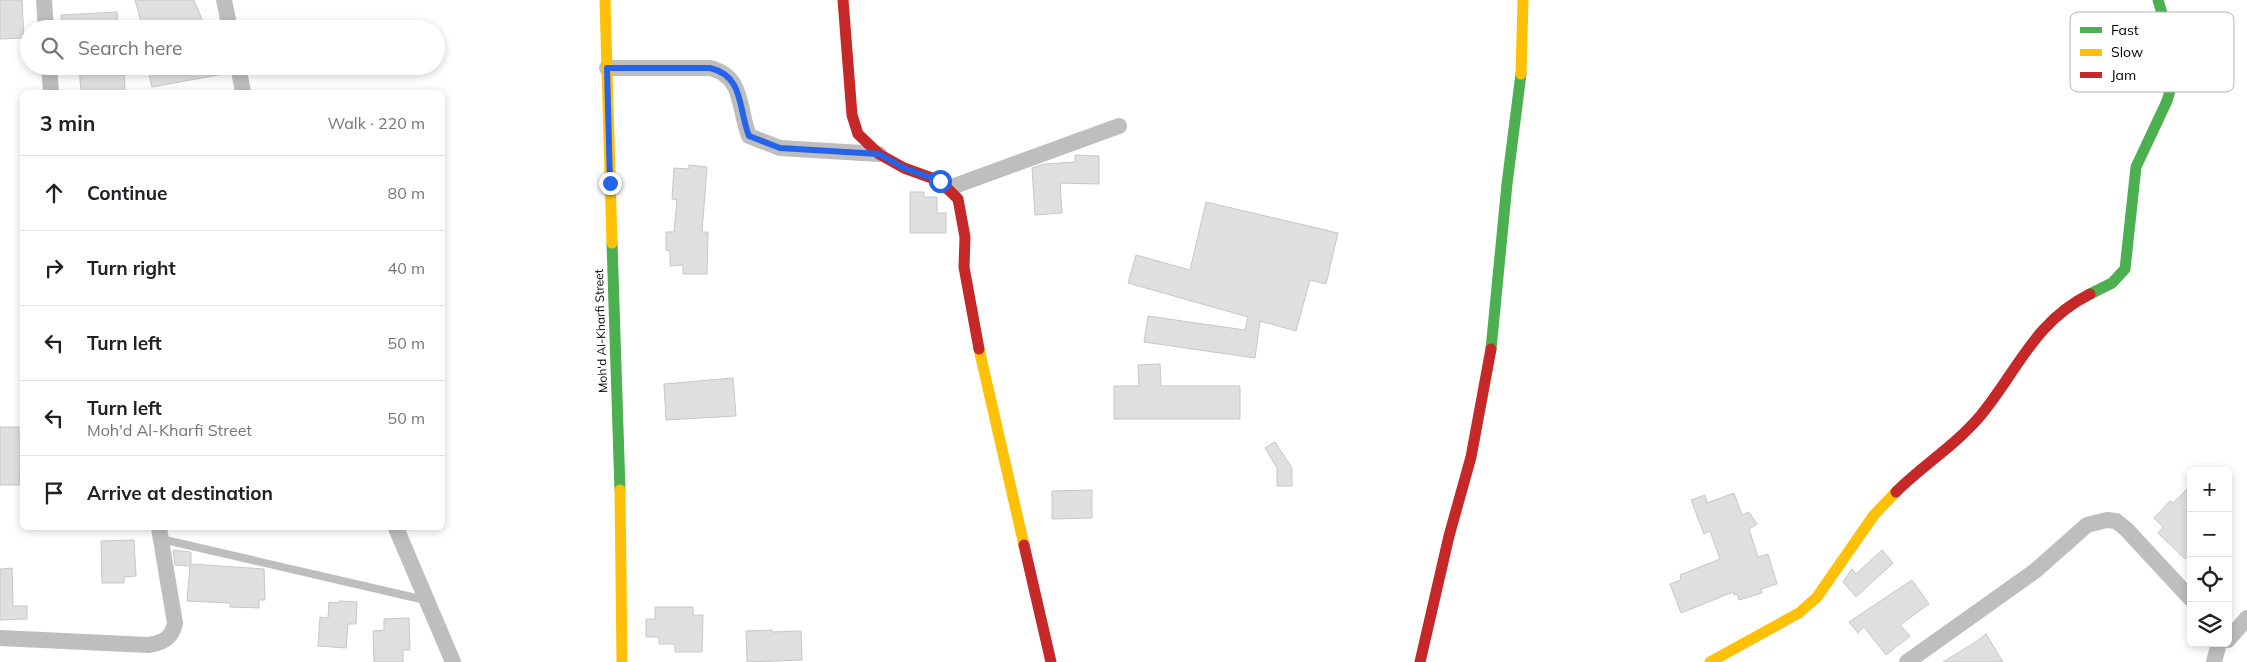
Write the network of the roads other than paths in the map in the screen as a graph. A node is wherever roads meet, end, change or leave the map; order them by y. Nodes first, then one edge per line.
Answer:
1 (44, 0) edge
2 (224, 0) edge
3 (605, 0) edge
4 (843, 0) edge
5 (1523, 0) edge
6 (2158, 0) edge
7 (2162, 12) edge
8 (45, 20) edge
9 (228, 20) edge
10 (607, 68) junction
11 (50, 75) edge
12 (240, 75) edge
13 (51, 90) edge
14 (243, 90) edge
15 (2170, 92) edge
16 (1119, 126) dead end
17 (879, 154) junction
18 (949, 188) junction
19 (397, 530) edge
20 (160, 533) edge
21 (2187, 596) edge
22 (425, 600) junction
23 (2247, 618) edge
24 (2232, 635) edge
25 (0, 638) edge
26 (453, 662) edge
27 (622, 662) edge
28 (1051, 662) edge
29 (1420, 662) edge
30 (1710, 662) edge
31 (1907, 662) edge

1 - 8 street
2 - 9 street
3 - 10 street, Moh'd Al-Kharfi Street
4 - 17 street
5 - 29 street
6 - 7 street
10 - 17 street
10 - 27 street, Moh'd Al-Kharfi Street
11 - 13 street
12 - 14 street
15 - 30 street
16 - 18 street
17 - 18 street
18 - 28 street
19 - 22 street
20 - 22 lane
20 - 25 street
21 - 31 street
22 - 26 street
23 - 24 street

